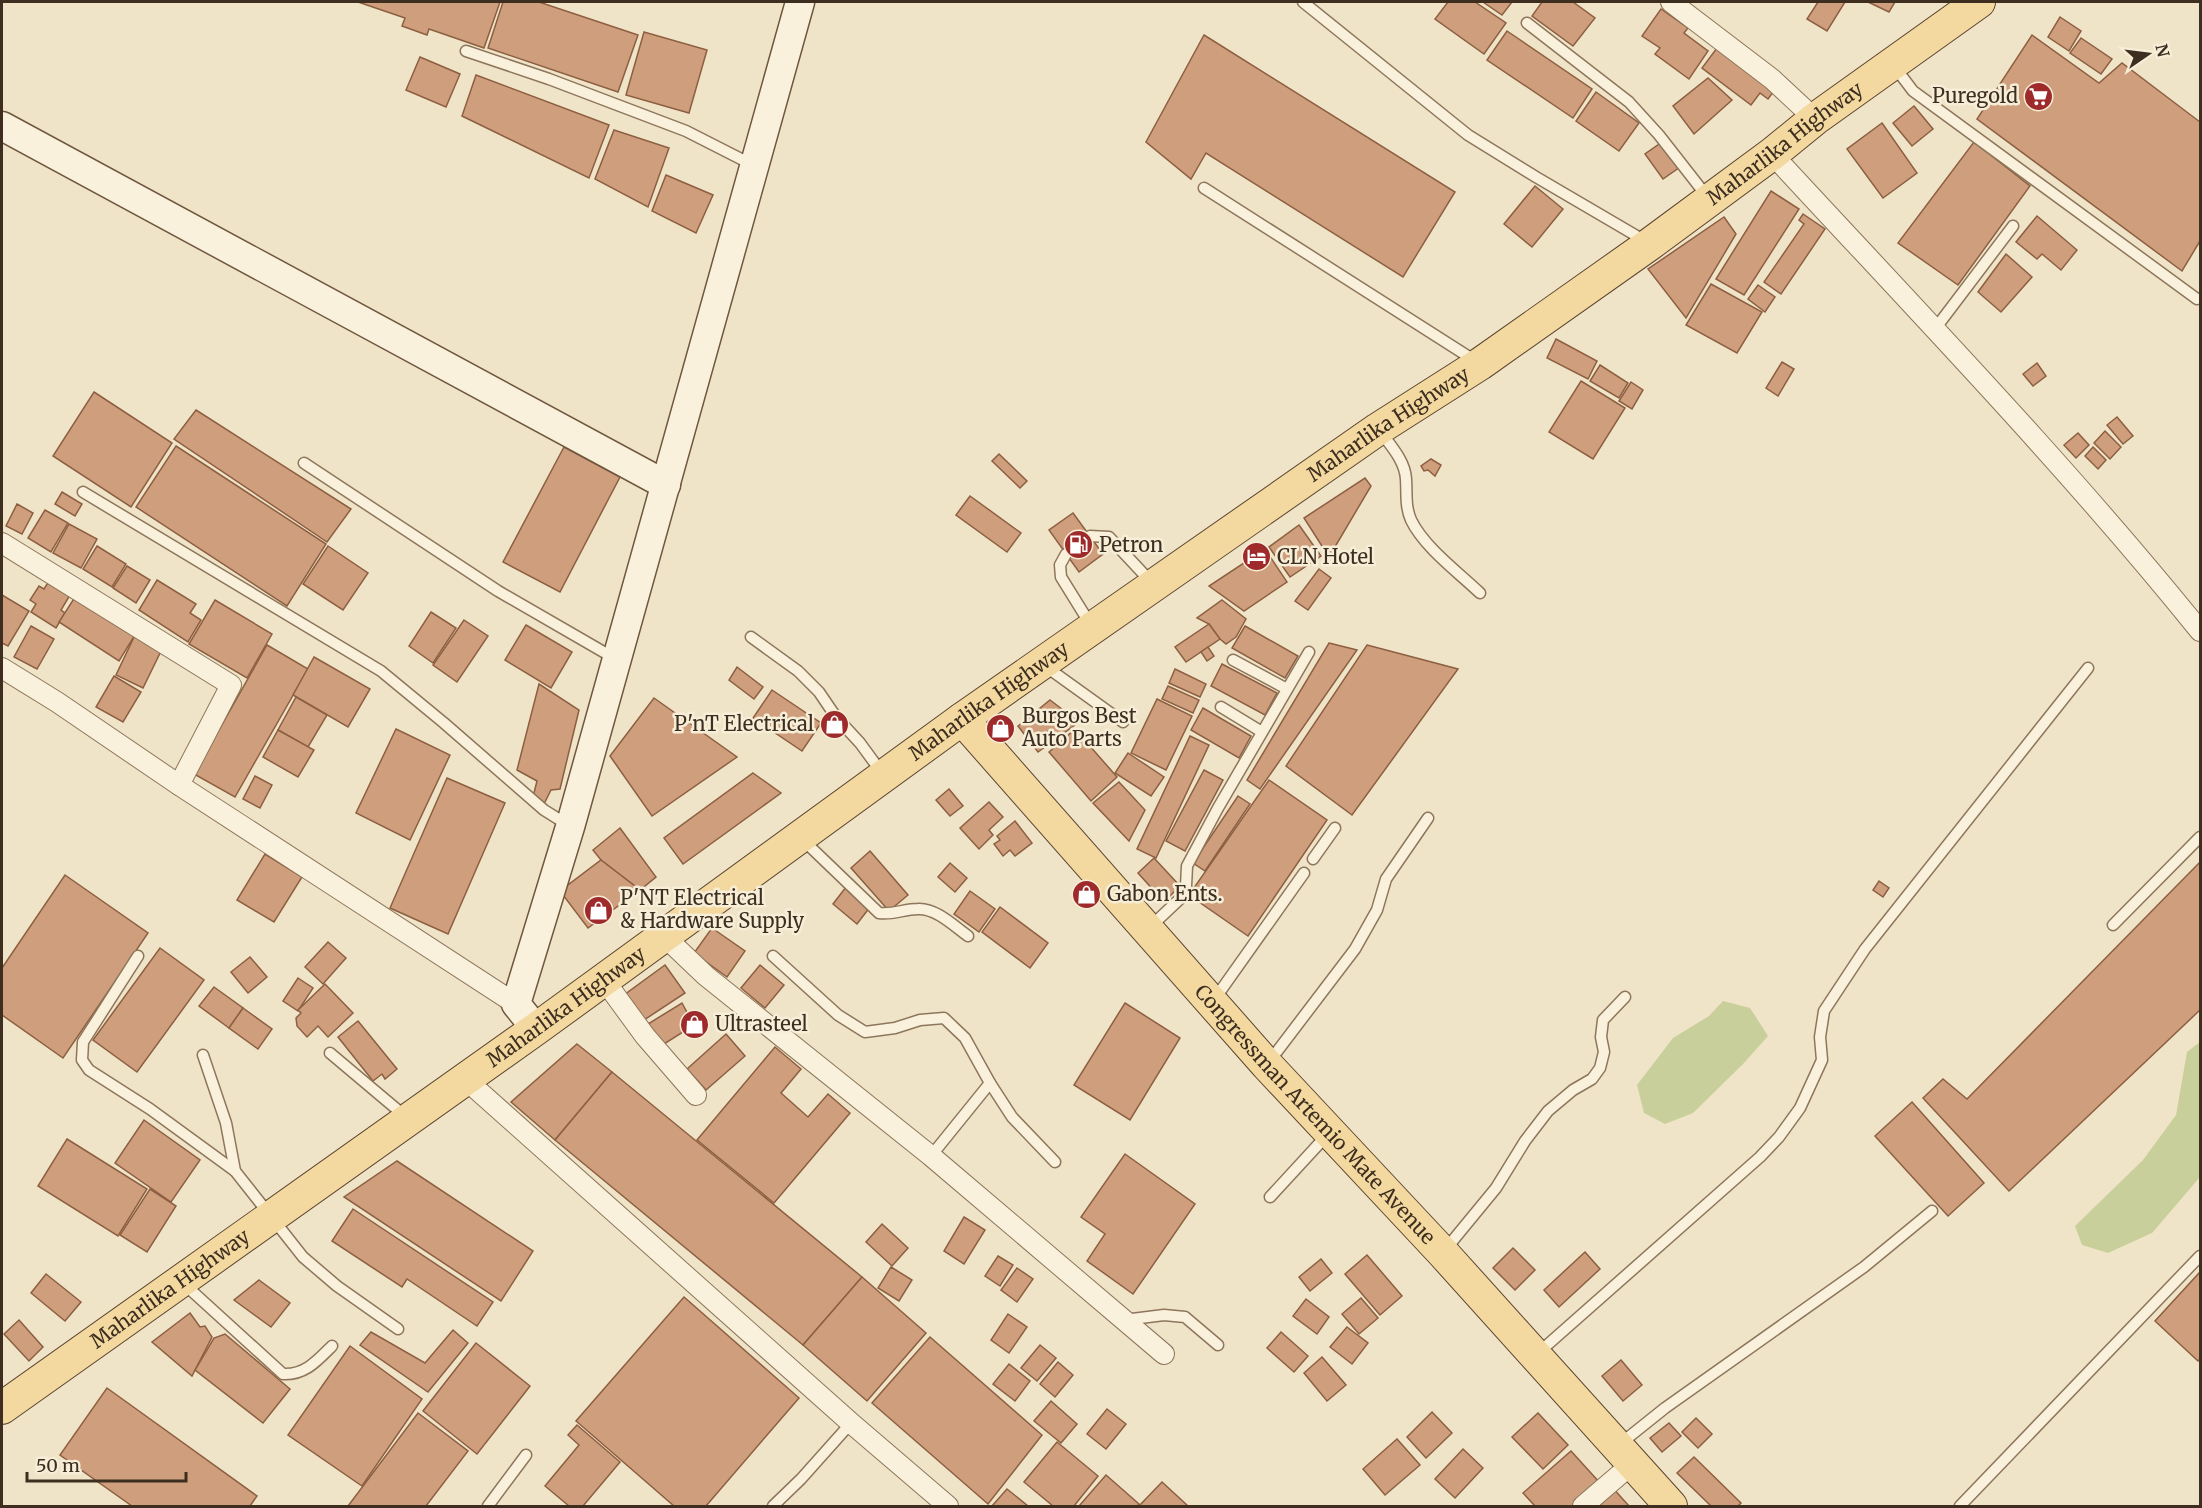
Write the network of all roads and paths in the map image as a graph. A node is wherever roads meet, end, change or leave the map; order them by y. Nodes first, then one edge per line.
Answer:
1 (800, 2) edge
2 (1303, 2) edge
3 (1671, 2) edge
4 (1979, 2) edge
5 (1527, 23) dead end
6 (466, 51) dead end
7 (1892, 64) junction
8 (1815, 119) junction
9 (2, 126) edge
10 (1772, 154) junction
11 (751, 179) junction
12 (1204, 188) dead end
13 (1709, 200) junction
14 (2013, 226) dead end
15 (1650, 244) junction
16 (2197, 299) dead end
17 (1935, 329) junction
18 (1480, 363) junction
19 (1378, 429) junction
20 (304, 463) dead end
21 (666, 485) junction
22 (83, 492) dead end
23 (1090, 536) dead end
24 (2, 543) edge
25 (1066, 554) dead end
26 (1154, 586) junction
27 (1480, 593) dead end
28 (1093, 628) junction
29 (2200, 631) edge
30 (752, 637) dead end
31 (1309, 652) dead end
32 (617, 660) junction
33 (1233, 660) dead end
34 (1042, 664) junction
35 (2, 668) edge
36 (2088, 668) dead end
37 (1287, 689) junction
38 (1221, 707) dead end
39 (962, 719) junction
40 (1124, 722) dead end
41 (1262, 732) junction
42 (884, 776) junction
43 (179, 785) junction
44 (1428, 818) dead end
45 (570, 827) junction
46 (1335, 828) dead end
47 (800, 837) junction
48 (2200, 837) edge
49 (1313, 859) dead end
50 (1304, 873) dead end
51 (2113, 925) dead end
52 (1148, 930) junction
53 (664, 936) junction
54 (968, 936) dead end
55 (138, 956) dead end
56 (773, 956) dead end
57 (604, 980) junction
58 (1624, 997) dead end
59 (1212, 1002) junction
60 (516, 1004) junction
61 (536, 1029) junction
62 (330, 1053) dead end
63 (203, 1055) dead end
64 (1267, 1065) junction
65 (465, 1079) junction
66 (990, 1083) junction
67 (696, 1095) dead end
68 (408, 1119) junction
69 (1330, 1131) junction
70 (931, 1156) junction
71 (1055, 1162) dead end
72 (235, 1171) junction
73 (1270, 1197) dead end
74 (1932, 1211) dead end
75 (270, 1217) junction
76 (1443, 1252) junction
77 (2200, 1256) edge
78 (180, 1281) junction
79 (1124, 1320) junction
80 (398, 1329) dead end
81 (332, 1346) dead end
82 (1218, 1346) dead end
83 (1164, 1354) dead end
84 (1536, 1355) junction
85 (2, 1408) edge
86 (851, 1423) junction
87 (526, 1455) dead end
88 (1625, 1455) junction
89 (488, 1506) edge
90 (773, 1506) edge
91 (948, 1506) edge
92 (1583, 1506) edge
93 (1671, 1506) edge
94 (1959, 1506) edge

1 - 11 street
2 - 15 lane
3 - 8 street
4 - 7 main road, Maharlika Highway
5 - 13 lane
6 - 11 lane
7 - 8 main road, Maharlika Highway
7 - 16 lane
8 - 10 main road, Maharlika Highway
9 - 21 street
10 - 13 main road, Maharlika Highway
10 - 17 street
11 - 21 street
12 - 18 lane
13 - 15 main road, Maharlika Highway
14 - 17 lane
15 - 18 main road, Maharlika Highway
17 - 29 street
18 - 19 main road, Maharlika Highway
19 - 26 main road, Maharlika Highway
19 - 27 lane
20 - 32 lane
21 - 32 street
22 - 45 lane
23 - 26 lane
24 - 43 street
25 - 28 lane
26 - 28 main road, Maharlika Highway
28 - 34 main road, Maharlika Highway
30 - 42 lane
31 - 37 lane
32 - 45 street
33 - 37 lane
34 - 39 main road, Maharlika Highway
34 - 40 lane
35 - 43 street
36 - 84 lane
37 - 41 lane
38 - 41 lane
39 - 42 main road, Maharlika Highway
39 - 52 main road, Congressman Artemio Mate Avenue
41 - 52 lane
42 - 47 main road, Maharlika Highway
43 - 60 street
44 - 64 lane
45 - 60 street
46 - 49 lane
47 - 53 main road, Maharlika Highway
47 - 54 lane
48 - 51 lane
50 - 59 lane
52 - 59 main road, Congressman Artemio Mate Avenue
53 - 57 main road, Maharlika Highway
53 - 70 street
55 - 72 lane
56 - 66 lane
57 - 61 main road, Maharlika Highway
57 - 67 street
58 - 76 lane
59 - 64 main road, Congressman Artemio Mate Avenue
60 - 61 street
61 - 65 main road, Maharlika Highway
62 - 68 lane
63 - 72 lane
64 - 69 main road, Congressman Artemio Mate Avenue
65 - 68 main road, Maharlika Highway
65 - 86 street
66 - 70 lane
66 - 71 lane
68 - 75 main road, Maharlika Highway
69 - 73 lane
69 - 76 main road, Congressman Artemio Mate Avenue
70 - 79 street
72 - 75 lane
74 - 88 lane
75 - 78 main road, Maharlika Highway
75 - 80 lane
76 - 84 main road, Congressman Artemio Mate Avenue
77 - 94 lane
78 - 81 lane
78 - 85 main road, Maharlika Highway
79 - 82 lane
79 - 83 street
84 - 88 main road, Congressman Artemio Mate Avenue
86 - 90 lane
86 - 91 street
87 - 89 lane
88 - 92 street
88 - 93 main road, Congressman Artemio Mate Avenue

